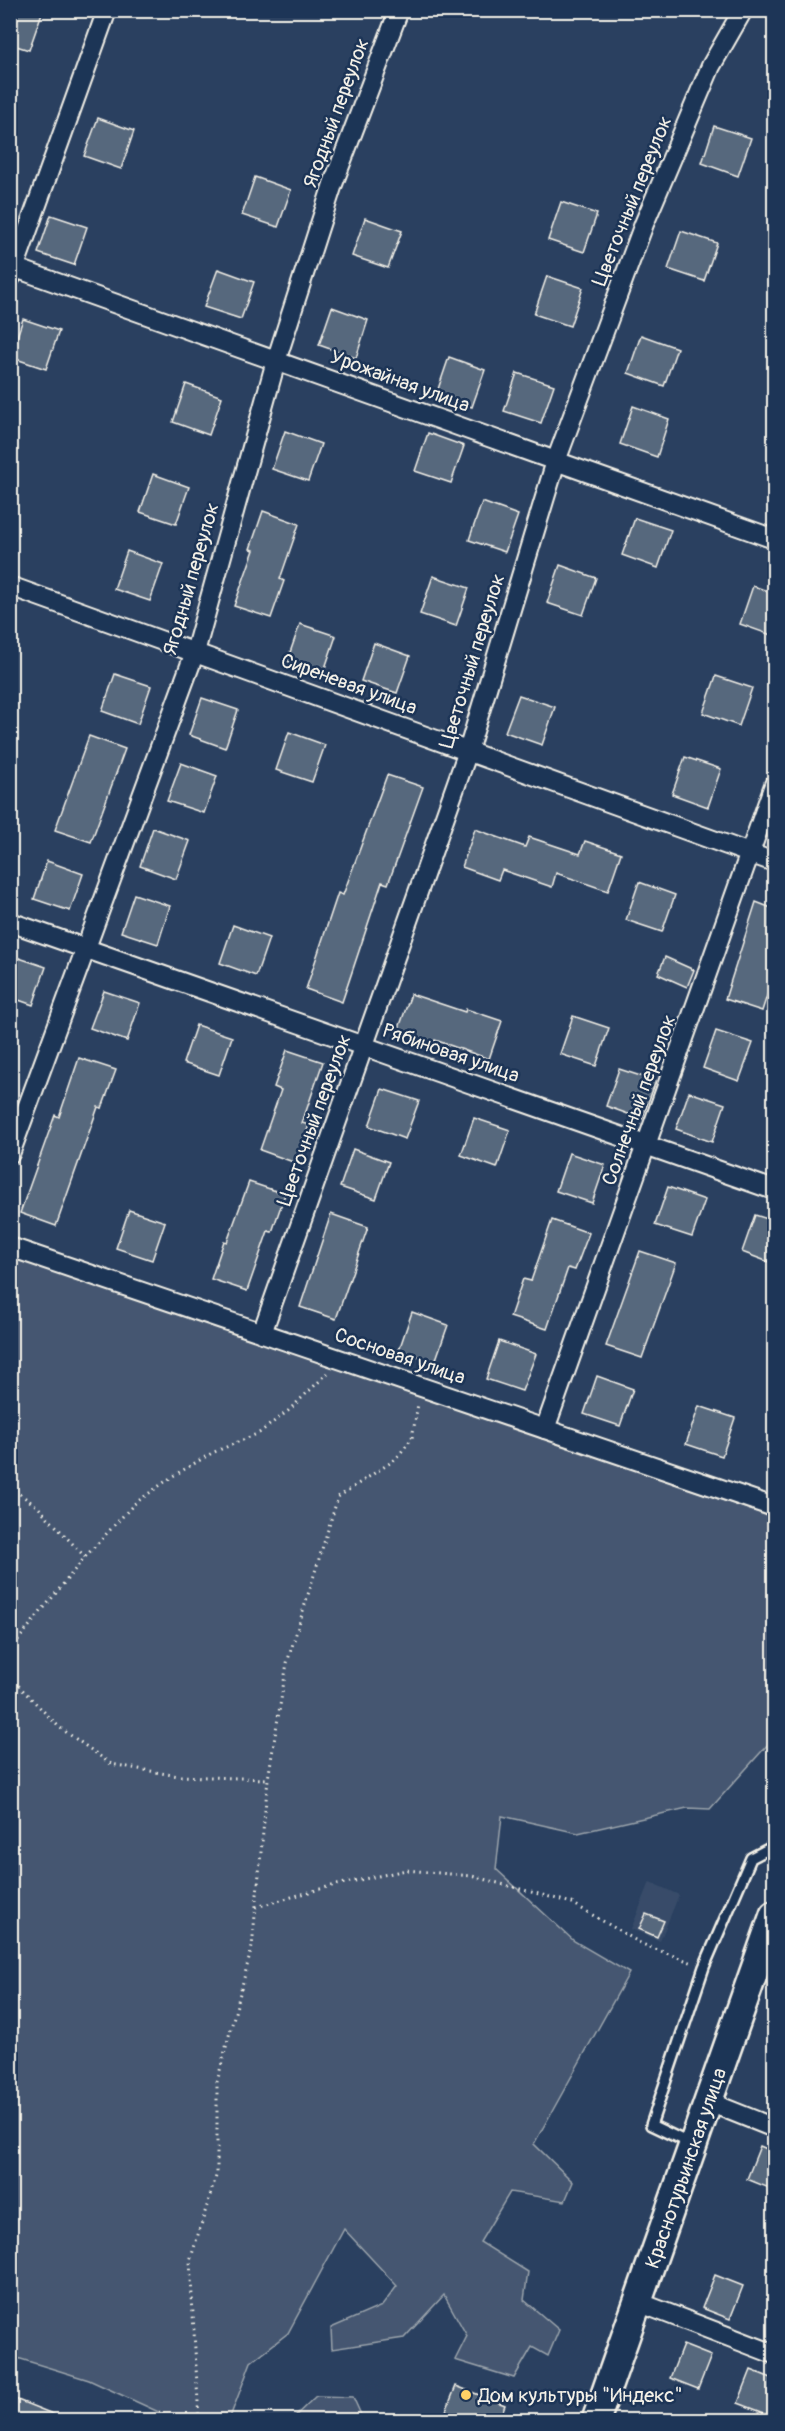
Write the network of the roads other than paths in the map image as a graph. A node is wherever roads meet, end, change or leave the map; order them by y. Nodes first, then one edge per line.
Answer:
1 (107, 10) edge
2 (399, 10) edge
3 (743, 10) edge
4 (12, 271) edge
5 (276, 361) junction
6 (556, 461) junction
7 (774, 540) edge
8 (10, 585) edge
9 (195, 652) junction
10 (468, 751) junction
11 (774, 785) edge
12 (751, 853) junction
13 (774, 862) edge
14 (10, 922) edge
15 (87, 948) junction
16 (365, 1046) junction
17 (646, 1145) junction
18 (10, 1154) edge
19 (774, 1190) edge
20 (10, 1247) edge
21 (261, 1333) junction
22 (545, 1429) junction
23 (774, 1507) edge
24 (774, 1846) edge
25 (774, 1915) edge
26 (709, 2102) junction
27 (774, 2128) edge
28 (694, 2145) junction
29 (638, 2302) junction
30 (774, 2354) edge
31 (596, 2421) edge

1 - 4 street
2 - 5 street, Ягодный переулок
3 - 6 street, Цветочный переулок
4 - 5 street, Урожайная улица
5 - 6 street, Урожайная улица
5 - 9 street, Ягодный переулок
6 - 7 street, Урожайная улица
6 - 10 street, Цветочный переулок
8 - 9 street, Сиреневая улица
9 - 10 street, Сиреневая улица
9 - 15 street, Ягодный переулок
10 - 12 street, Сиреневая улица
10 - 16 street, Цветочный переулок
11 - 12 street, Солнечный переулок
12 - 13 street, Сиреневая улица
12 - 17 street, Солнечный переулок
14 - 15 street, Рябиновая улица
15 - 16 street, Рябиновая улица
15 - 18 street, Ягодный переулок
16 - 17 street, Рябиновая улица
16 - 21 street, Цветочный переулок
17 - 19 street, Рябиновая улица
17 - 22 street, Солнечный переулок
20 - 21 street, Сосновая улица
21 - 22 street, Сосновая улица
22 - 23 street, Сосновая улица
24 - 28 lane
25 - 26 main road, Краснотурьинская улица
26 - 27 street
26 - 28 main road, Краснотурьинская улица
28 - 29 main road, Краснотурьинская улица
29 - 30 street
29 - 31 main road, Краснотурьинская улица

